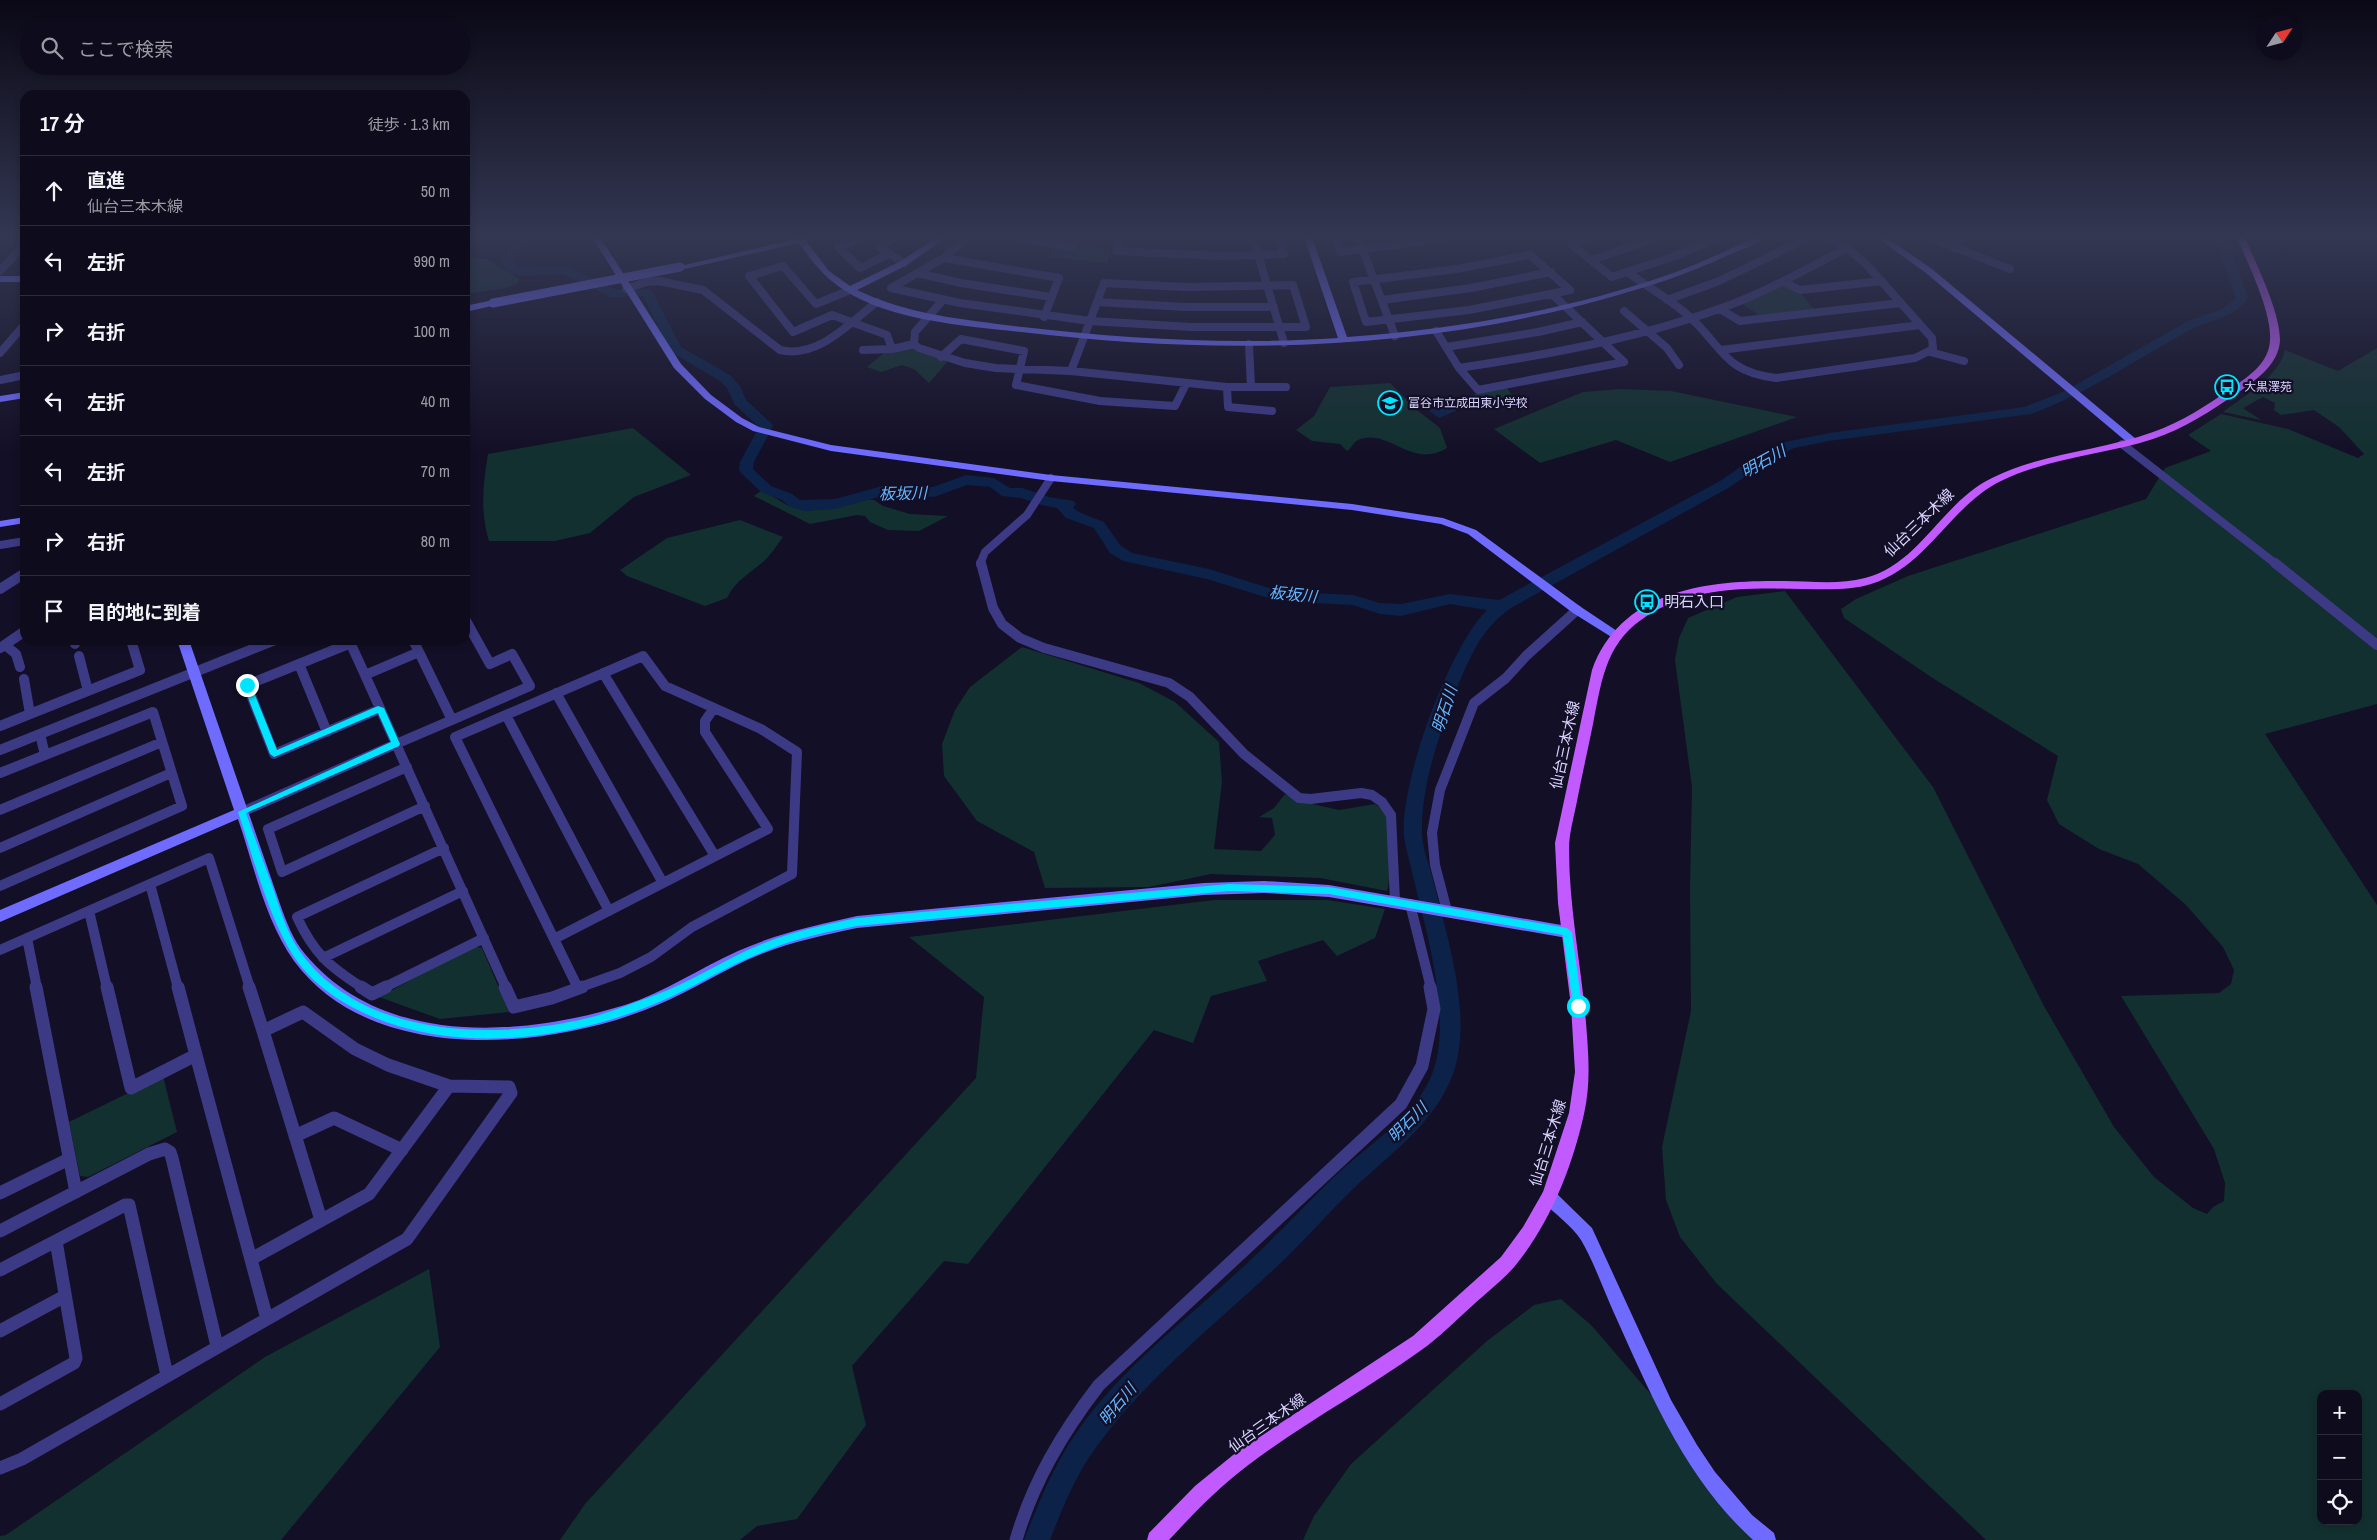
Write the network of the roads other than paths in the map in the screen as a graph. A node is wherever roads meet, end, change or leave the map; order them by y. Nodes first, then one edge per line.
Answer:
1 (640, 309) edge
2 (727, 309) edge
3 (775, 309) edge
4 (868, 309) edge
5 (904, 309) edge
6 (935, 309) edge
7 (992, 309) edge
8 (1047, 309) edge
9 (1094, 309) edge
10 (1274, 309) edge
11 (1300, 309) edge
12 (1332, 309) edge
13 (1362, 309) edge
14 (1386, 309) edge
15 (1469, 309) edge
16 (1557, 309) edge
17 (1569, 309) edge
18 (1679, 309) edge
19 (1720, 309) joint
20 (1849, 309) edge
21 (1906, 309) edge
22 (1973, 309) edge
23 (2266, 309) edge
24 (1624, 311) dead end
25 (929, 315) junction
26 (1044, 317) junction
27 (1691, 318) junction
28 (1390, 320) junction
29 (1089, 322) junction
30 (1582, 322) junction
31 (850, 323) junction
32 (1920, 324) junction
33 (1279, 327) junction
34 (20, 330) edge
35 (1647, 330) junction
36 (1436, 331) junction
37 (1395, 336) junction
38 (1082, 338) junction
39 (0, 340) edge
40 (11, 340) junction
41 (1343, 340) junction
42 (1602, 341) junction
43 (1284, 343) junction
44 (914, 344) junction
45 (1250, 344) junction
46 (1446, 347) junction
47 (892, 349) junction
48 (863, 350) dead end
49 (1722, 350) junction
50 (1930, 352) junction
51 (0, 353) edge
52 (941, 357) junction
53 (1964, 361) dead end
54 (1679, 364) dead end
55 (1459, 368) junction
56 (1020, 370) junction
57 (1071, 372) junction
58 (20, 375) edge
59 (0, 380) edge
60 (1186, 384) junction
61 (1228, 387) junction
62 (1251, 387) junction
63 (1286, 387) dead end
64 (20, 391) edge
65 (0, 394) edge
66 (20, 396) edge
67 (0, 399) edge
68 (1272, 411) dead end
69 (2127, 443) junction
70 (1051, 478) junction
71 (20, 521) edge
72 (0, 524) edge
73 (20, 542) edge
74 (0, 545) edge
75 (20, 576) edge
76 (0, 589) edge
77 (1577, 610) junction
78 (470, 628) edge
79 (20, 635) edge
80 (1617, 635) junction
81 (132, 645) edge
82 (185, 645) edge
83 (262, 645) edge
84 (341, 645) edge
85 (352, 645) edge
86 (415, 645) edge
87 (2377, 645) edge
88 (2, 647) edge
89 (418, 652) junction
90 (79, 656) dead end
91 (299, 664) junction
92 (20, 667) dead end
93 (193, 672) junction
94 (603, 673) junction
95 (365, 675) junction
96 (24, 679) dead end
97 (530, 686) junction
98 (88, 691) junction
99 (556, 694) junction
100 (538, 701) junction
101 (380, 708) junction
102 (714, 708) junction
103 (30, 714) junction
104 (506, 715) junction
105 (452, 720) junction
106 (0, 726) edge
107 (327, 732) junction
108 (40, 734) junction
109 (162, 742) junction
110 (396, 744) junction
111 (0, 750) edge
112 (45, 755) junction
113 (407, 767) junction
114 (0, 773) edge
115 (172, 774) junction
116 (425, 806) junction
117 (0, 810) edge
118 (242, 812) junction
119 (0, 848) edge
120 (444, 848) junction
121 (715, 856) junction
122 (663, 883) junction
123 (150, 884) junction
124 (0, 886) edge
125 (463, 891) junction
126 (1394, 901) junction
127 (1412, 904) junction
128 (89, 911) junction
129 (609, 911) junction
130 (1445, 911) junction
131 (0, 916) edge
132 (1567, 932) junction
133 (27, 938) junction
134 (484, 938) junction
135 (554, 939) junction
136 (0, 950) edge
137 (323, 958) junction
138 (578, 988) junction
139 (263, 1031) junction
140 (196, 1056) junction
141 (449, 1086) junction
142 (295, 1136) junction
143 (402, 1150) junction
144 (69, 1159) junction
145 (76, 1192) junction
146 (0, 1193) edge
147 (1549, 1197) junction
148 (321, 1220) junction
149 (0, 1231) edge
150 (56, 1241) junction
151 (251, 1259) junction
152 (0, 1270) edge
153 (66, 1296) junction
154 (266, 1319) junction
155 (0, 1331) edge
156 (218, 1346) junction
157 (167, 1375) junction
158 (0, 1404) edge
159 (0, 1468) edge
160 (1016, 1540) edge
161 (1156, 1540) edge
162 (1767, 1540) edge

1 - 70 street
2 - 31 street
3 - 31 street
4 - 31 street
5 - 25 street
6 - 25 street
7 - 26 street
8 - 26 street
9 - 29 street
10 - 33 street
11 - 33 street
12 - 41 street
13 - 28 street
14 - 28 street
15 - 28 street
16 - 36 street
17 - 30 street
18 - 27 street
19 - 20 street
19 - 27 street
21 - 32 street
22 - 69 street
23 - 69 main road, 仙台三本木線
24 - 35 street
25 - 38 street
25 - 44 street
26 - 29 street
27 - 35 street
27 - 49 street
28 - 37 street
29 - 33 street
29 - 38 street
30 - 42 street
30 - 46 street
31 - 47 street
32 - 49 street
32 - 50 street
33 - 43 street
34 - 40 street
35 - 42 street
35 - 54 street
36 - 37 street
36 - 46 street
37 - 41 street
38 - 45 street
38 - 57 street
39 - 40 street
40 - 51 street
41 - 43 street
42 - 55 street
42 - 55 street
43 - 45 street
44 - 47 street
44 - 52 street
45 - 62 street
46 - 55 street
47 - 48 street
49 - 50 street
50 - 53 street
52 - 56 street
52 - 56 street
56 - 57 street
56 - 60 street
57 - 60 street
58 - 59 street
60 - 61 street
61 - 62 street
61 - 68 street
62 - 63 street
64 - 65 street
66 - 67 street
69 - 80 main road, 仙台三本木線
69 - 87 street
70 - 77 street
70 - 126 street
71 - 72 street
73 - 74 street
75 - 76 street
77 - 80 street
77 - 130 street
78 - 97 street
79 - 88 street
80 - 132 main road, 仙台三本木線
81 - 98 street
82 - 93 street
83 - 93 street
84 - 91 street
85 - 95 street
86 - 89 street
88 - 92 street
89 - 95 street
89 - 105 street
90 - 98 street
91 - 107 street
91 - 107 street
93 - 108 street
93 - 118 street
94 - 99 street
94 - 102 street
94 - 121 street
95 - 101 street
96 - 103 street
97 - 100 street
97 - 105 street
98 - 103 street
99 - 100 street
99 - 122 street
100 - 104 street
101 - 107 street
101 - 110 street
102 - 121 street
102 - 138 street
103 - 106 street
104 - 129 street
104 - 135 street
105 - 110 street
108 - 111 street
108 - 112 street
109 - 112 street
109 - 115 street
109 - 117 street
110 - 113 street
110 - 118 street
112 - 114 street
113 - 116 street
113 - 116 street
115 - 119 street
115 - 124 street
116 - 120 street
118 - 126 street
118 - 131 street
120 - 125 street
120 - 137 street
121 - 122 street
122 - 129 street
123 - 128 street
123 - 139 street
123 - 140 street
125 - 134 street
125 - 137 street
126 - 127 street
127 - 130 street
127 - 160 street
128 - 133 street
128 - 140 street
129 - 135 street
130 - 132 street
132 - 147 main road, 仙台三本木線
133 - 136 street
133 - 144 street
134 - 137 street
134 - 138 street
135 - 138 street
139 - 141 street
139 - 142 street
140 - 151 street
141 - 143 street
141 - 154 street
142 - 143 street
142 - 148 street
143 - 148 street
144 - 145 street
144 - 146 street
145 - 149 street
145 - 156 street
147 - 161 main road, 仙台三本木線
147 - 162 street
148 - 151 street
150 - 152 street
150 - 153 street
150 - 157 street
151 - 154 street
153 - 155 street
153 - 158 street
154 - 156 street
156 - 157 street
157 - 159 street

